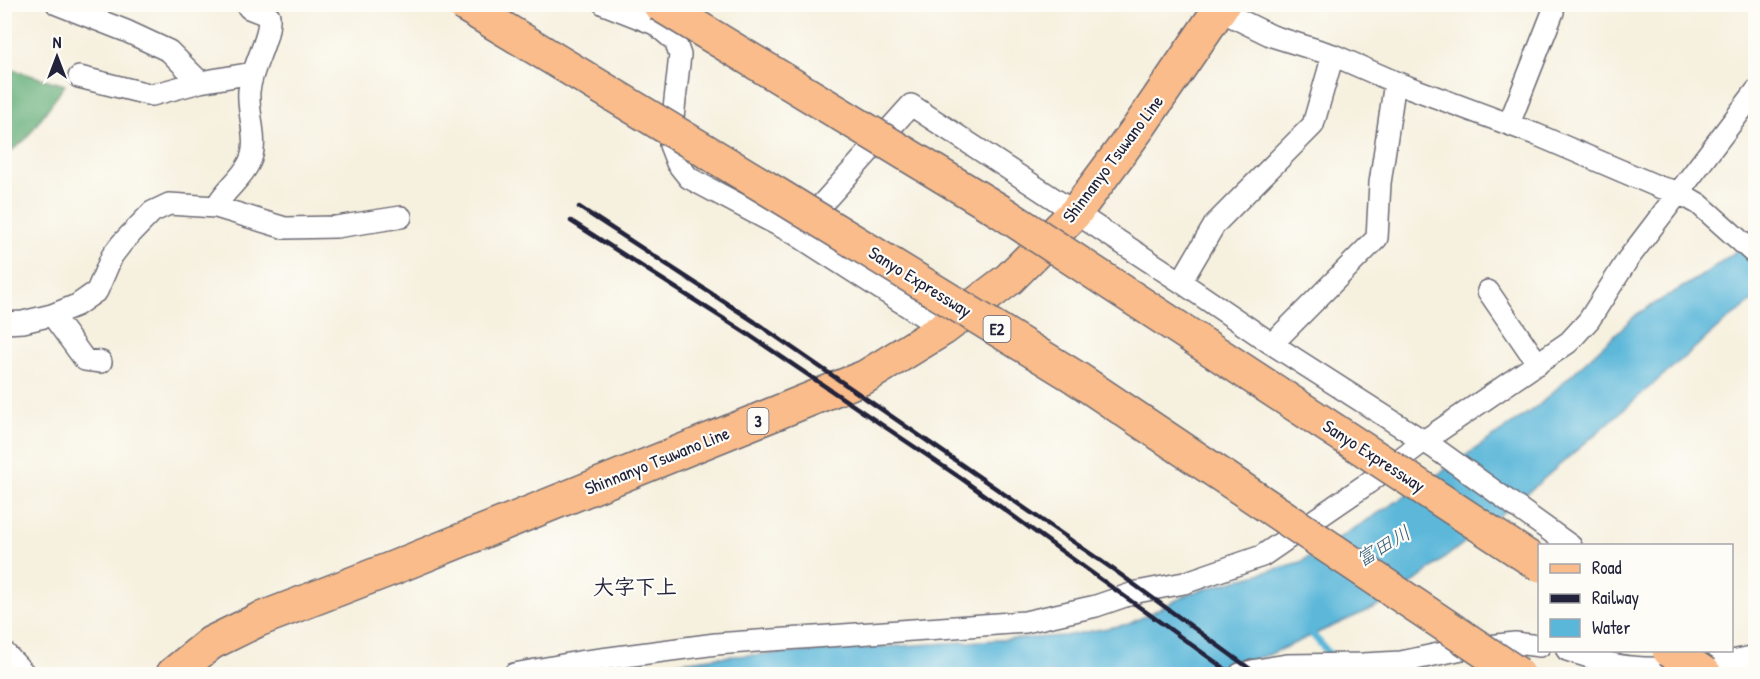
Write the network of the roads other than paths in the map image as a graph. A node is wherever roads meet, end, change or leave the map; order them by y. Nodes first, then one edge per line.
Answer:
1 (57, 4) edge
2 (246, 4) edge
3 (463, 4) edge
4 (604, 4) edge
5 (659, 4) edge
6 (1221, 7) edge
7 (1553, 12) dead end
8 (1333, 55) junction
9 (253, 74) junction
10 (79, 77) dead end
11 (200, 82) junction
12 (1395, 82) junction
13 (1755, 91) edge
14 (1509, 124) junction
15 (1678, 192) junction
16 (216, 207) junction
17 (1075, 213) junction
18 (401, 217) dead end
19 (795, 234) junction
20 (1755, 255) edge
21 (1181, 282) junction
22 (1488, 291) dead end
23 (52, 315) junction
24 (4, 323) edge
25 (943, 329) junction
26 (1272, 344) junction
27 (101, 362) dead end
28 (1539, 364) junction
29 (1430, 445) junction
30 (1568, 544) edge
31 (1538, 564) edge
32 (1538, 646) edge
33 (4, 652) edge
34 (1571, 652) edge
35 (1673, 652) edge
36 (1755, 656) edge
37 (1716, 662) edge
38 (25, 675) edge
39 (173, 675) edge
40 (514, 675) edge
41 (1240, 675) edge
42 (1518, 675) edge
43 (1749, 675) edge

1 - 11 street
2 - 9 street
3 - 42 main road, Sanyo Expressway / E2, bridge
4 - 19 street
5 - 31 main road, Sanyo Expressway, bridge
6 - 8 street
6 - 17 main road, Shinnanyo Tsuwano Line / 3
7 - 14 street
8 - 12 street
8 - 21 street
9 - 11 street
9 - 16 street
10 - 11 street
12 - 14 street
12 - 26 street
13 - 15 street
14 - 15 street
15 - 20 street
15 - 28 street
16 - 18 street
16 - 23 street
17 - 19 street
17 - 21 street
17 - 25 main road, Shinnanyo Tsuwano Line / 3
19 - 25 street
21 - 26 street
22 - 28 street
23 - 24 street
23 - 27 street
25 - 39 main road, Shinnanyo Tsuwano Line / 3
26 - 29 street
28 - 29 street
29 - 30 street
29 - 40 street
32 - 41 street
33 - 38 street
34 - 37 street
35 - 37 main road, bridge
36 - 37 street
37 - 43 street

